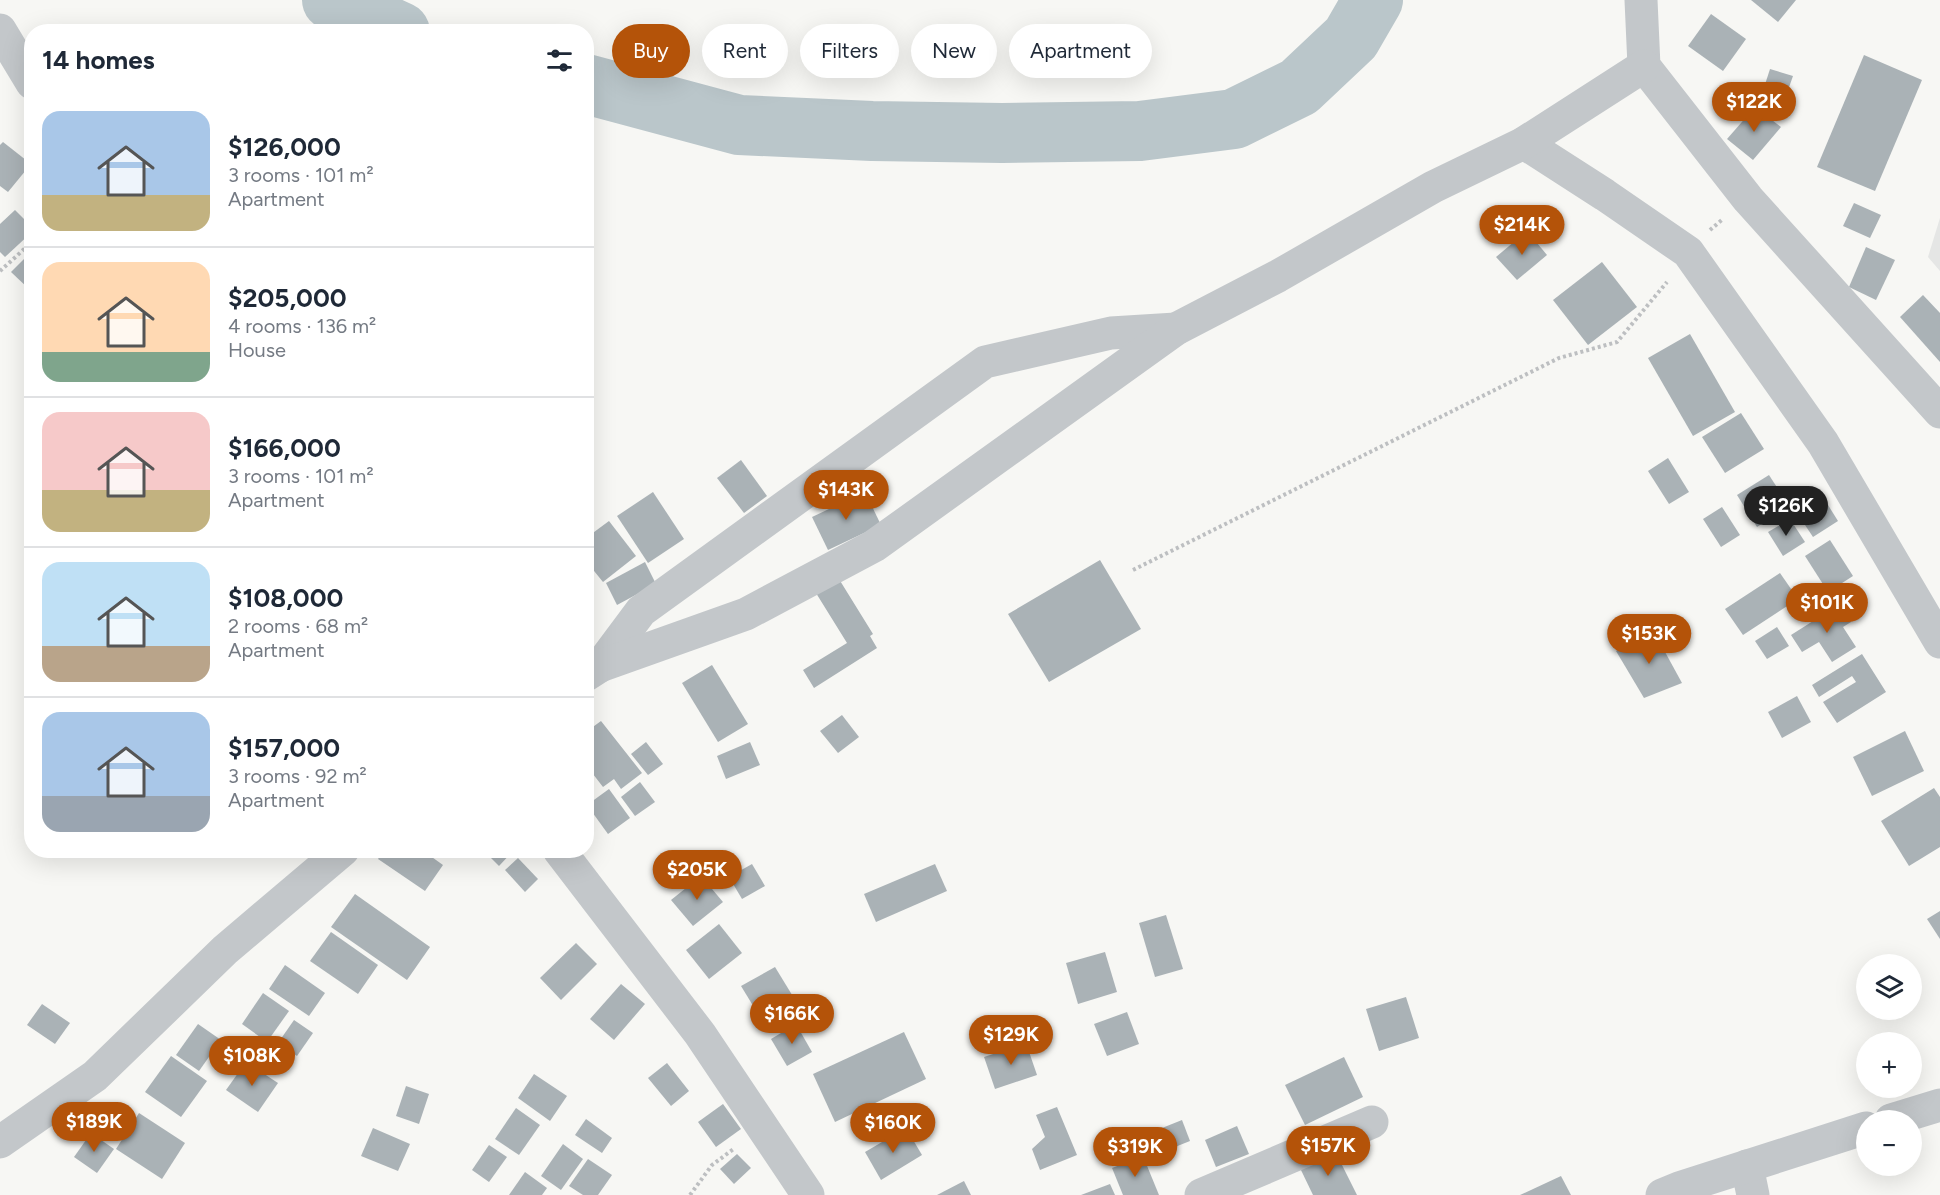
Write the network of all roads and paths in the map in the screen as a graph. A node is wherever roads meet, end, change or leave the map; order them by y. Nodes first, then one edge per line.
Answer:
1 (1641, 0) edge
2 (0, 30) edge
3 (1644, 66) junction
4 (24, 70) edge
5 (1524, 143) junction
6 (1748, 199) junction
7 (24, 250) edge
8 (1688, 252) junction
9 (0, 272) edge
10 (1176, 329) junction
11 (1940, 412) edge
12 (1133, 570) dead end
13 (1929, 598) edge
14 (1940, 642) edge
15 (594, 669) edge
16 (594, 670) edge
17 (334, 858) edge
18 (565, 858) edge
19 (1940, 1106) edge
20 (1922, 1111) edge
21 (1372, 1122) dead end
22 (762, 1128) junction
23 (1856, 1132) edge
24 (0, 1142) edge
25 (1750, 1180) edge
26 (690, 1195) edge
27 (808, 1195) edge
28 (1201, 1195) edge
29 (1662, 1195) edge

1 - 3 street
2 - 4 street
3 - 5 street
3 - 6 street
5 - 8 street
5 - 10 street
6 - 8 path
6 - 11 street
7 - 9 path
8 - 12 path
8 - 13 street
10 - 15 street
10 - 16 street
13 - 14 street
17 - 24 street
18 - 22 street
19 - 20 street
21 - 28 street
22 - 26 path
22 - 27 street
23 - 25 street
25 - 29 street

